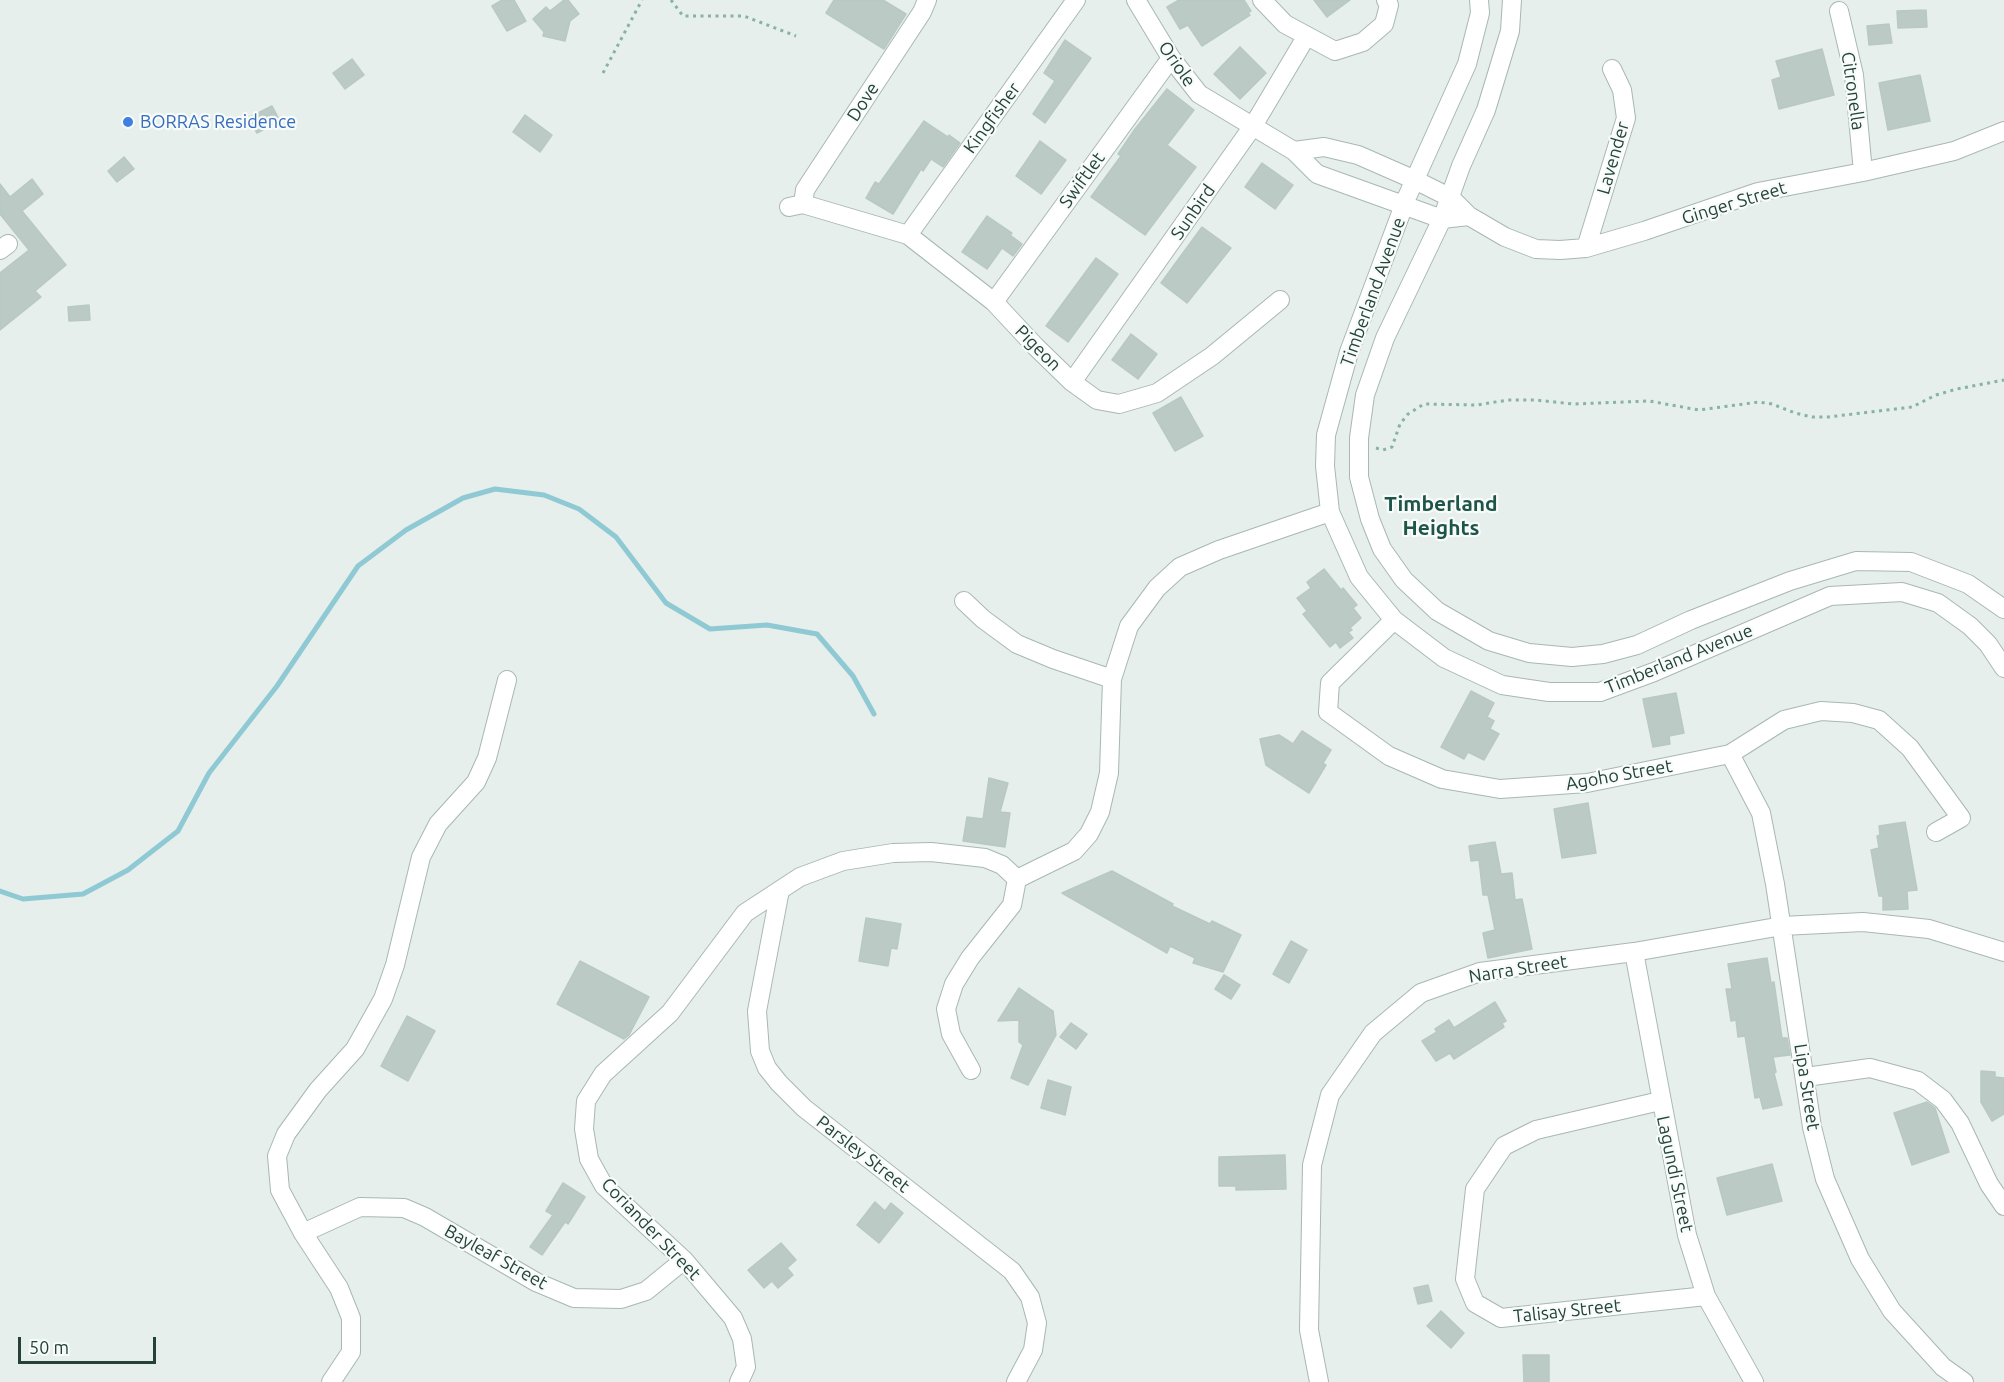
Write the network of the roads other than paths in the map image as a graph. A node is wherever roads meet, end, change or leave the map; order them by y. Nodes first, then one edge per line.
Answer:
1 (927, 0) edge
2 (1076, 0) edge
3 (1136, 0) edge
4 (1263, 0) edge
5 (1386, 0) edge
6 (1479, 0) edge
7 (1512, 0) edge
8 (1839, 11) dead end
9 (1306, 37) junction
10 (1171, 58) junction
11 (1612, 69) dead end
12 (1253, 126) junction
13 (2004, 131) edge
14 (1294, 151) junction
15 (1863, 172) junction
16 (1416, 180) junction
17 (1451, 198) junction
18 (1406, 205) junction
19 (796, 206) joint
20 (1469, 216) junction
21 (1442, 219) junction
22 (908, 235) junction
23 (1586, 248) junction
24 (1281, 300) dead end
25 (994, 302) junction
26 (1072, 382) junction
27 (1330, 512) junction
28 (964, 601) dead end
29 (2004, 609) edge
30 (1394, 620) junction
31 (1691, 620) junction
32 (1702, 651) junction
33 (2004, 668) edge
34 (1112, 679) junction
35 (507, 680) dead end
36 (1730, 754) junction
37 (1936, 832) dead end
38 (1017, 879) junction
39 (780, 890) junction
40 (1782, 926) junction
41 (1634, 952) junction
42 (2004, 952) edge
43 (971, 1070) dead end
44 (1806, 1077) junction
45 (1660, 1101) junction
46 (2004, 1206) edge
47 (303, 1233) junction
48 (684, 1260) junction
49 (1706, 1296) junction
50 (331, 1382) edge
51 (739, 1382) edge
52 (1016, 1382) edge
53 (1319, 1382) edge
54 (1754, 1382) edge
55 (1964, 1382) edge

1 - 19 street, Dove
2 - 22 street, Kingfisher
3 - 10 street, Oriole
4 - 9 street
5 - 9 street
6 - 16 street, Timberland Avenue
7 - 17 street, Timberland Avenue
8 - 15 street, Citronella
9 - 12 street, Sunbird
10 - 12 street, Oriole
10 - 25 street, Swiftlet
11 - 23 street, Lavender
12 - 14 street, Oriole
12 - 26 street, Sunbird
13 - 15 street, Ginger Street
14 - 16 street, Ginger Street
14 - 18 street, Oriole
15 - 23 street, Ginger Street
16 - 17 street, Ginger Street
16 - 18 street, Timberland Avenue
17 - 20 street, Ginger Street
17 - 21 street, Timberland Avenue
18 - 21 street
18 - 27 street, Timberland Avenue
19 - 22 street, Pigeon
20 - 21 street
20 - 23 street, Ginger Street
21 - 31 street, Timberland Avenue
22 - 25 street, Pigeon
24 - 26 street, Pigeon
25 - 26 street, Pigeon
27 - 30 street, Timberland Avenue
27 - 34 street
28 - 34 street
29 - 31 street, Timberland Avenue
30 - 32 street, Timberland Avenue
30 - 36 street, Agoho Street
31 - 32 street
32 - 33 street, Timberland Avenue
34 - 38 street
35 - 47 street
36 - 37 street, Agoho Street
36 - 40 street, Lipa Street
38 - 39 street, Coriander Street
38 - 43 street
39 - 48 street, Coriander Street
39 - 52 street, Parsley Street
40 - 41 street, Narra Street
40 - 42 street, Narra Street
40 - 44 street, Lipa Street
41 - 45 street, Lagundi Street
41 - 53 street, Narra Street
44 - 46 street
44 - 55 street, Lipa Street
45 - 49 street, Lagundi Street
45 - 49 street, Talisay Street
47 - 48 street, Bayleaf Street
47 - 50 street
48 - 51 street, Coriander Street
49 - 54 street, Lagundi Street

